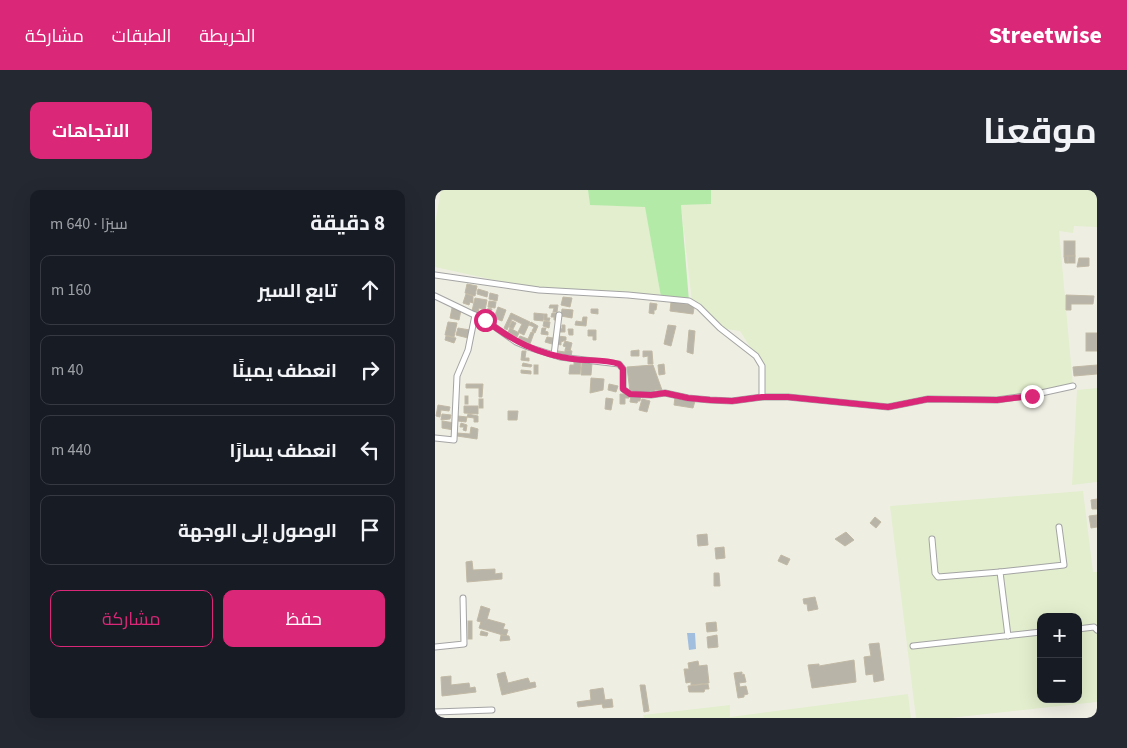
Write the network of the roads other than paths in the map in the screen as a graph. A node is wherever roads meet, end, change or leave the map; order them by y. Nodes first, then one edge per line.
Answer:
1 (435, 275) edge
2 (435, 296) edge
3 (475, 315) junction
4 (559, 315) dead end
5 (554, 355) junction
6 (1073, 386) dead end
7 (762, 397) junction
8 (435, 438) edge
9 (1059, 527) dead end
10 (932, 539) dead end
11 (1000, 572) junction
12 (463, 598) dead end
13 (1082, 628) edge
14 (1097, 630) edge
15 (1037, 632) edge
16 (1008, 636) junction
17 (913, 646) dead end
18 (435, 647) edge
19 (492, 710) dead end
20 (435, 712) edge

1 - 7 street
2 - 3 street
3 - 5 street
3 - 8 street
4 - 5 street
5 - 7 street
6 - 7 street
9 - 11 street
10 - 11 street
11 - 16 street
12 - 18 street
13 - 14 street
15 - 16 street
16 - 17 street
19 - 20 street

